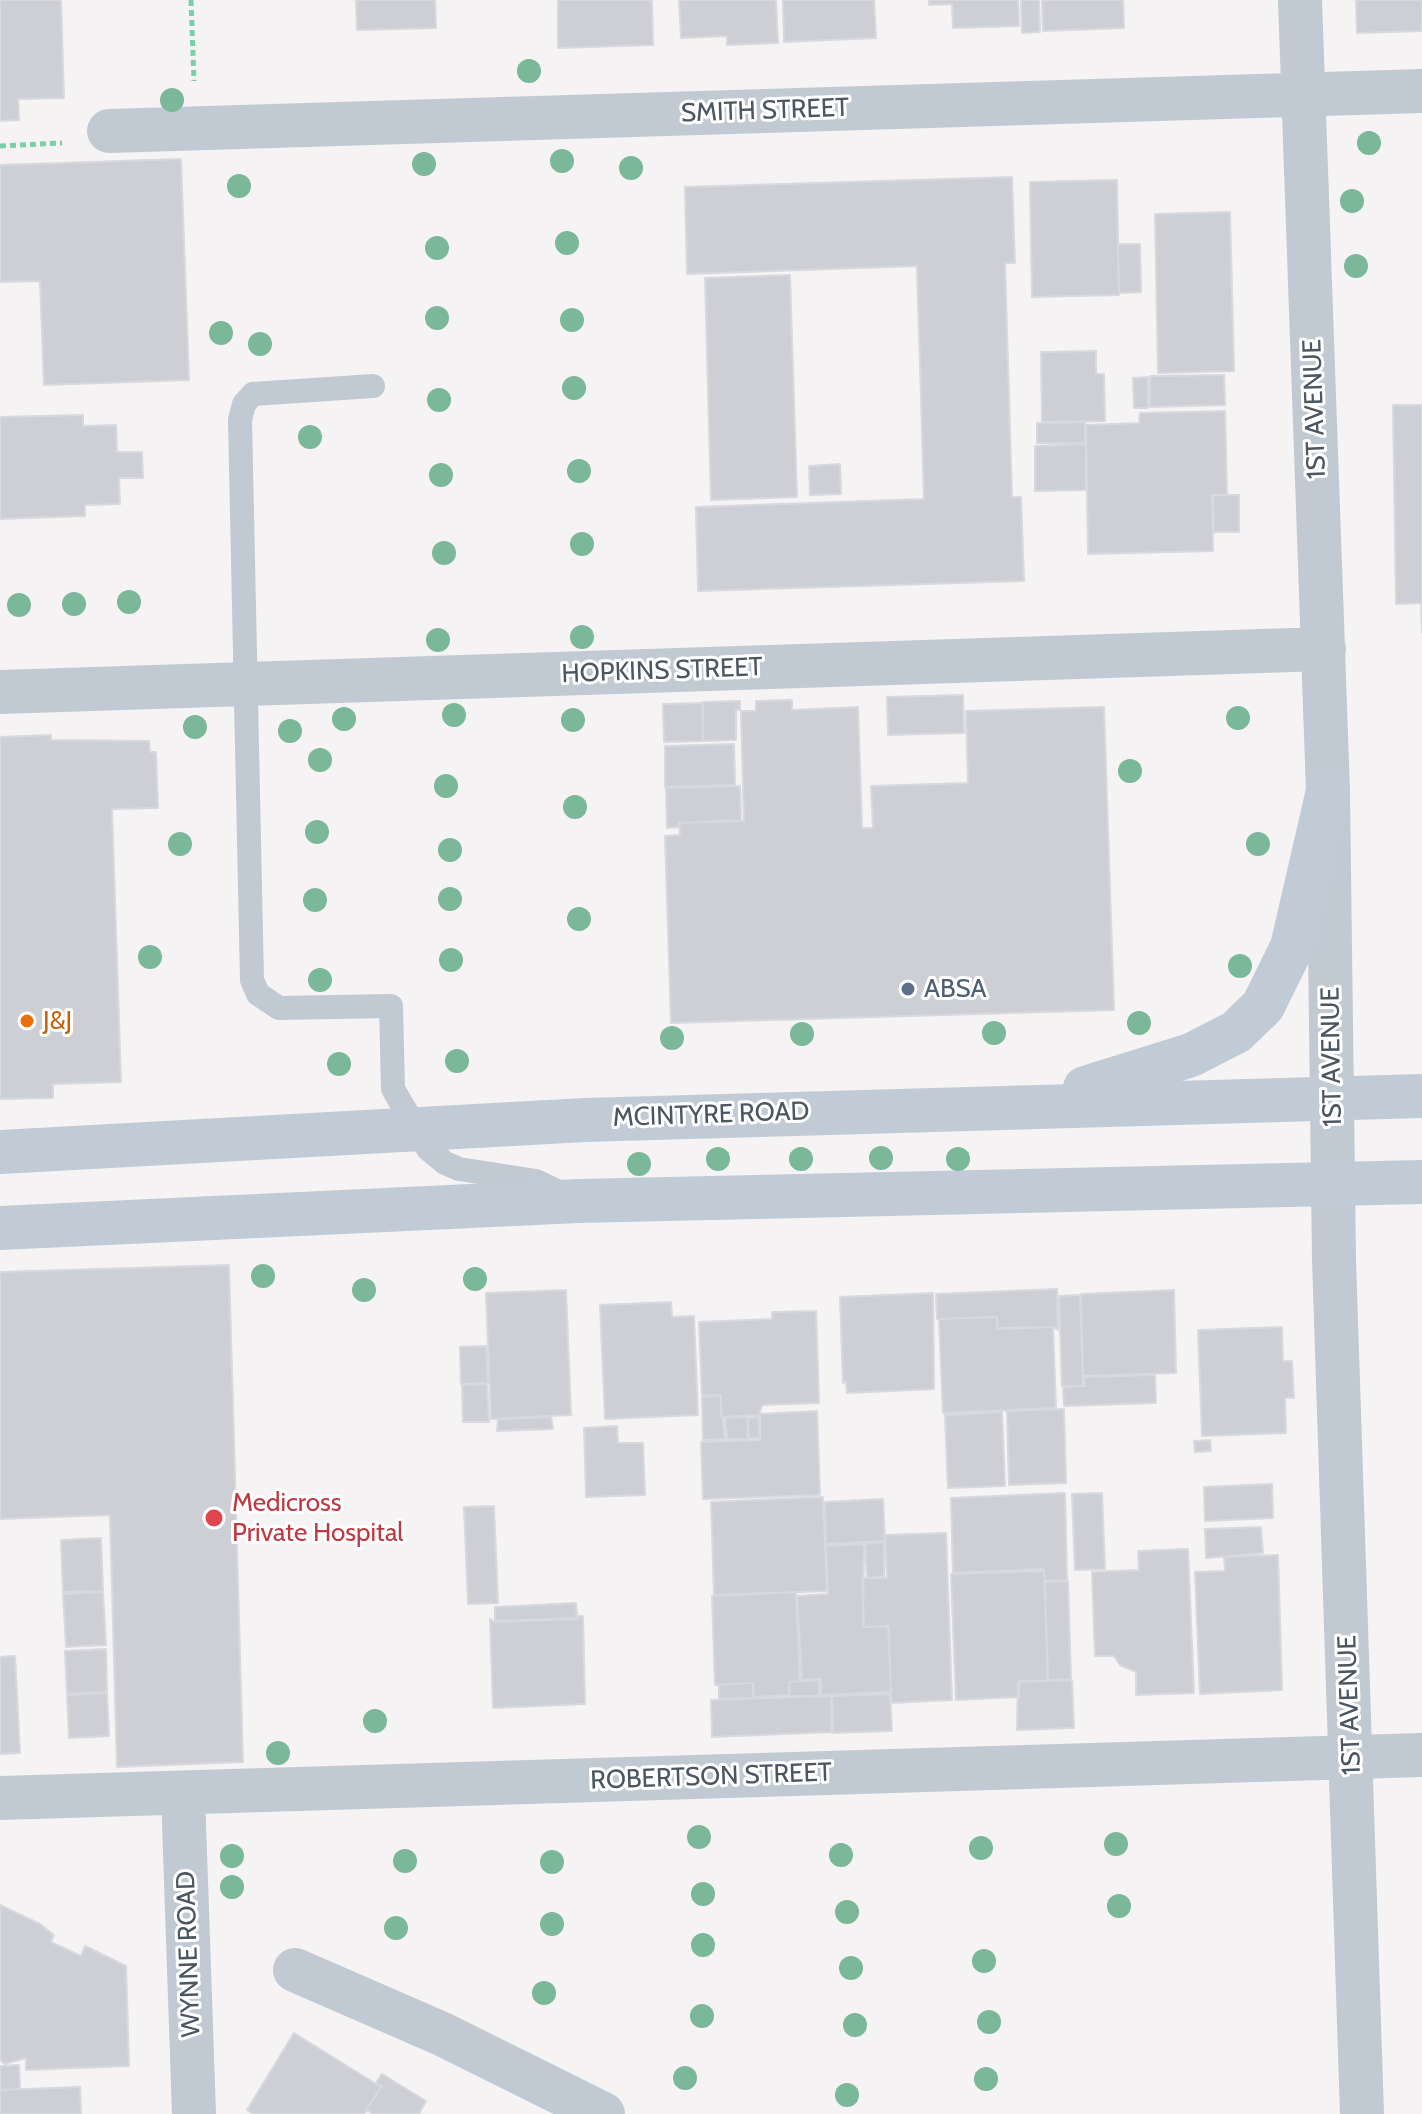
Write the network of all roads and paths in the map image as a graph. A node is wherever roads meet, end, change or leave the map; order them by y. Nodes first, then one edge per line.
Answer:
1 (191, 0) edge
2 (1300, 0) edge
3 (194, 84) dead end
4 (1422, 91) edge
5 (1303, 95) junction
6 (109, 131) dead end
7 (62, 143) dead end
8 (0, 146) edge
9 (373, 386) dead end
10 (1324, 649) junction
11 (245, 684) junction
12 (0, 692) edge
13 (1328, 791) junction
14 (1422, 1096) edge
15 (1332, 1098) junction
16 (1029, 1105) junction
17 (416, 1131) junction
18 (0, 1152) edge
19 (1422, 1182) edge
20 (1335, 1184) junction
21 (578, 1201) junction
22 (0, 1228) edge
23 (1422, 1755) edge
24 (1352, 1757) junction
25 (183, 1794) junction
26 (0, 1798) edge
27 (295, 1970) dead end
28 (194, 2114) edge
29 (603, 2114) edge
30 (1362, 2114) edge

1 - 3 path
2 - 5 street, 1ST AVENUE
4 - 5 street, SMITH STREET
5 - 6 street, SMITH STREET
5 - 10 street, 1ST AVENUE
7 - 8 path
9 - 11 lane
10 - 11 street, HOPKINS STREET
10 - 13 street, 1ST AVENUE
11 - 12 street, HOPKINS STREET
11 - 17 lane
13 - 15 street, 1ST AVENUE
13 - 16 main road
14 - 15 main road, MCINTYRE ROAD
15 - 16 main road, MCINTYRE ROAD
15 - 20 street, 1ST AVENUE
16 - 17 main road, MCINTYRE ROAD
17 - 18 main road, MCINTYRE ROAD
17 - 21 lane
19 - 20 main road
20 - 21 main road
20 - 24 street, 1ST AVENUE
21 - 22 main road
23 - 24 street, ROBERTSON STREET
24 - 25 street, ROBERTSON STREET
24 - 30 street, 1ST AVENUE
25 - 26 street, ROBERTSON STREET
25 - 28 street, WYNNE ROAD
27 - 29 street

